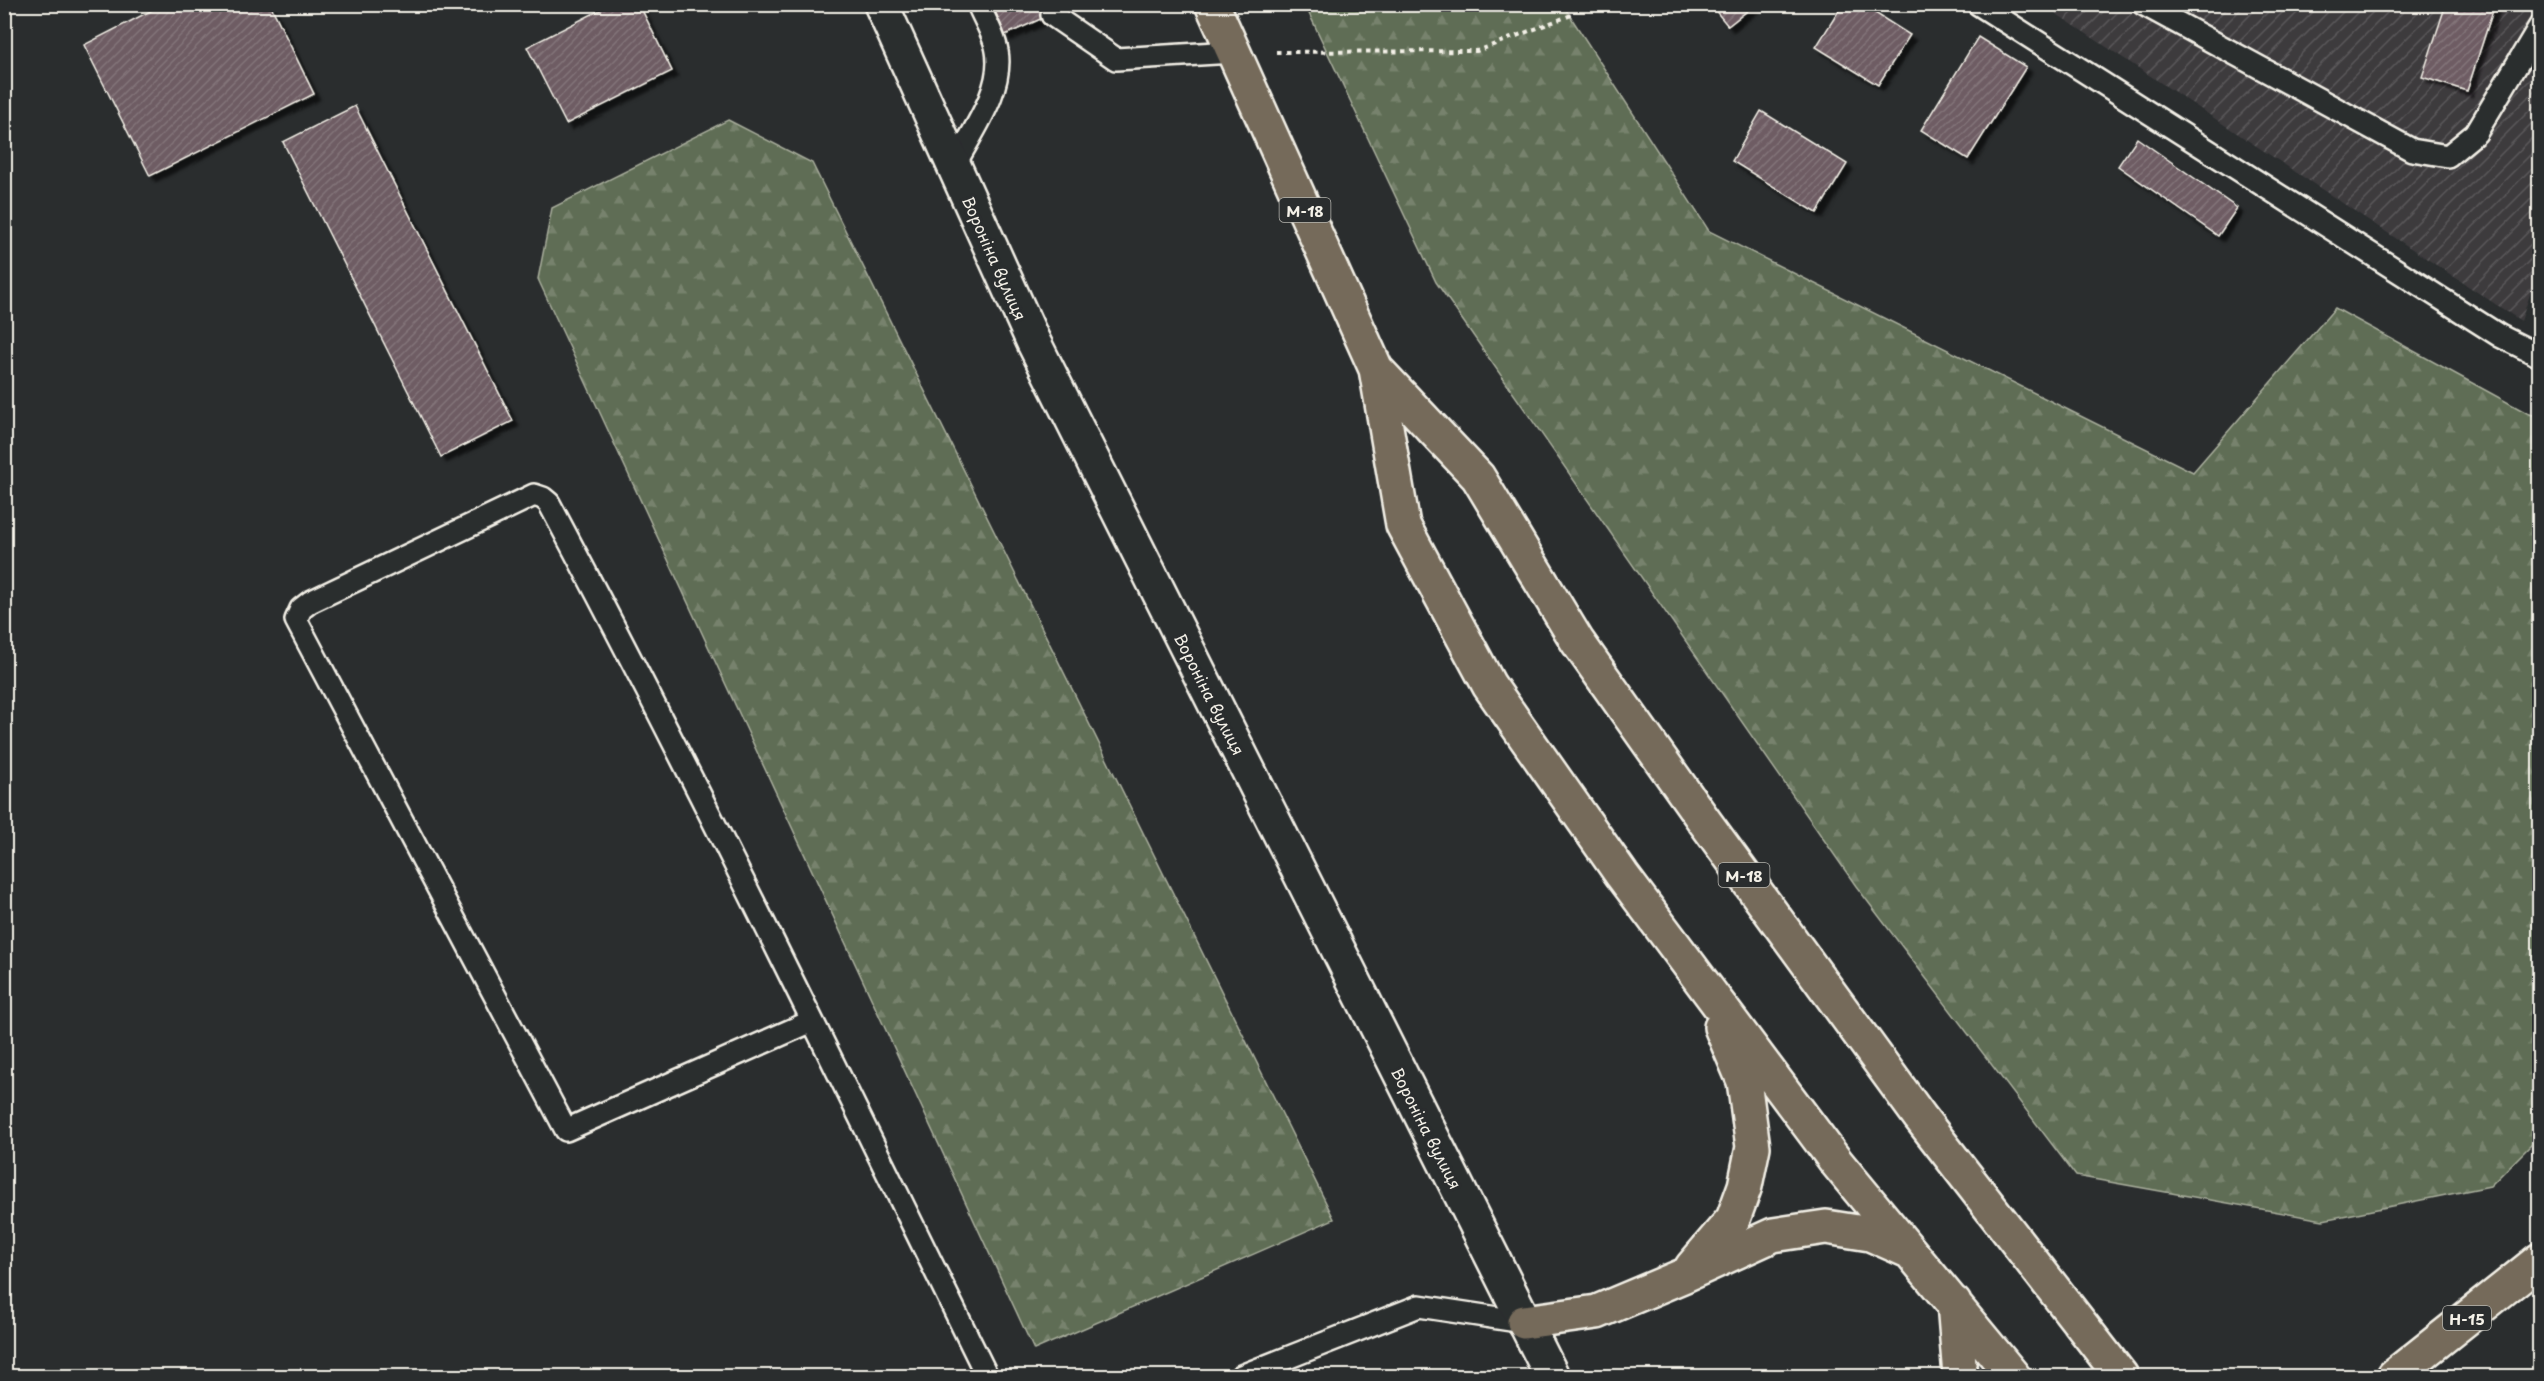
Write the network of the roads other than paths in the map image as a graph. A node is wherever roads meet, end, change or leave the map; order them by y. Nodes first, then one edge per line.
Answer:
1 (881, 4) edge
2 (978, 4) edge
3 (1212, 4) edge
4 (1978, 4) edge
5 (2143, 4) edge
6 (1052, 15) dead end
7 (2540, 26) edge
8 (1233, 52) junction
9 (954, 166) junction
10 (2540, 356) edge
11 (1376, 369) junction
12 (1702, 980) junction
13 (812, 1021) junction
14 (1909, 1251) junction
15 (2540, 1260) edge
16 (1685, 1275) junction
17 (1954, 1304) junction
18 (1524, 1322) junction
19 (987, 1377) edge
20 (1241, 1377) edge
21 (1552, 1377) edge
22 (1960, 1377) edge
23 (2013, 1377) edge
24 (2121, 1377) edge
25 (2394, 1377) edge

1 - 9 street, Вороніна вулиця
2 - 9 lane
3 - 8 main road, М-18
4 - 10 lane
5 - 7 lane
6 - 8 lane
8 - 11 main road, М-18
9 - 18 street, Вороніна вулиця
11 - 12 main road, М-18
11 - 24 main road, М-18
12 - 14 main road, М-18
12 - 16 main road
13 - 13 lane
13 - 19 lane
14 - 16 main road
14 - 17 main road, М-18
15 - 25 main road, Н-15
16 - 18 main road
17 - 22 main road
17 - 23 main road, М-18
18 - 20 lane
18 - 21 street, Вороніна вулиця

